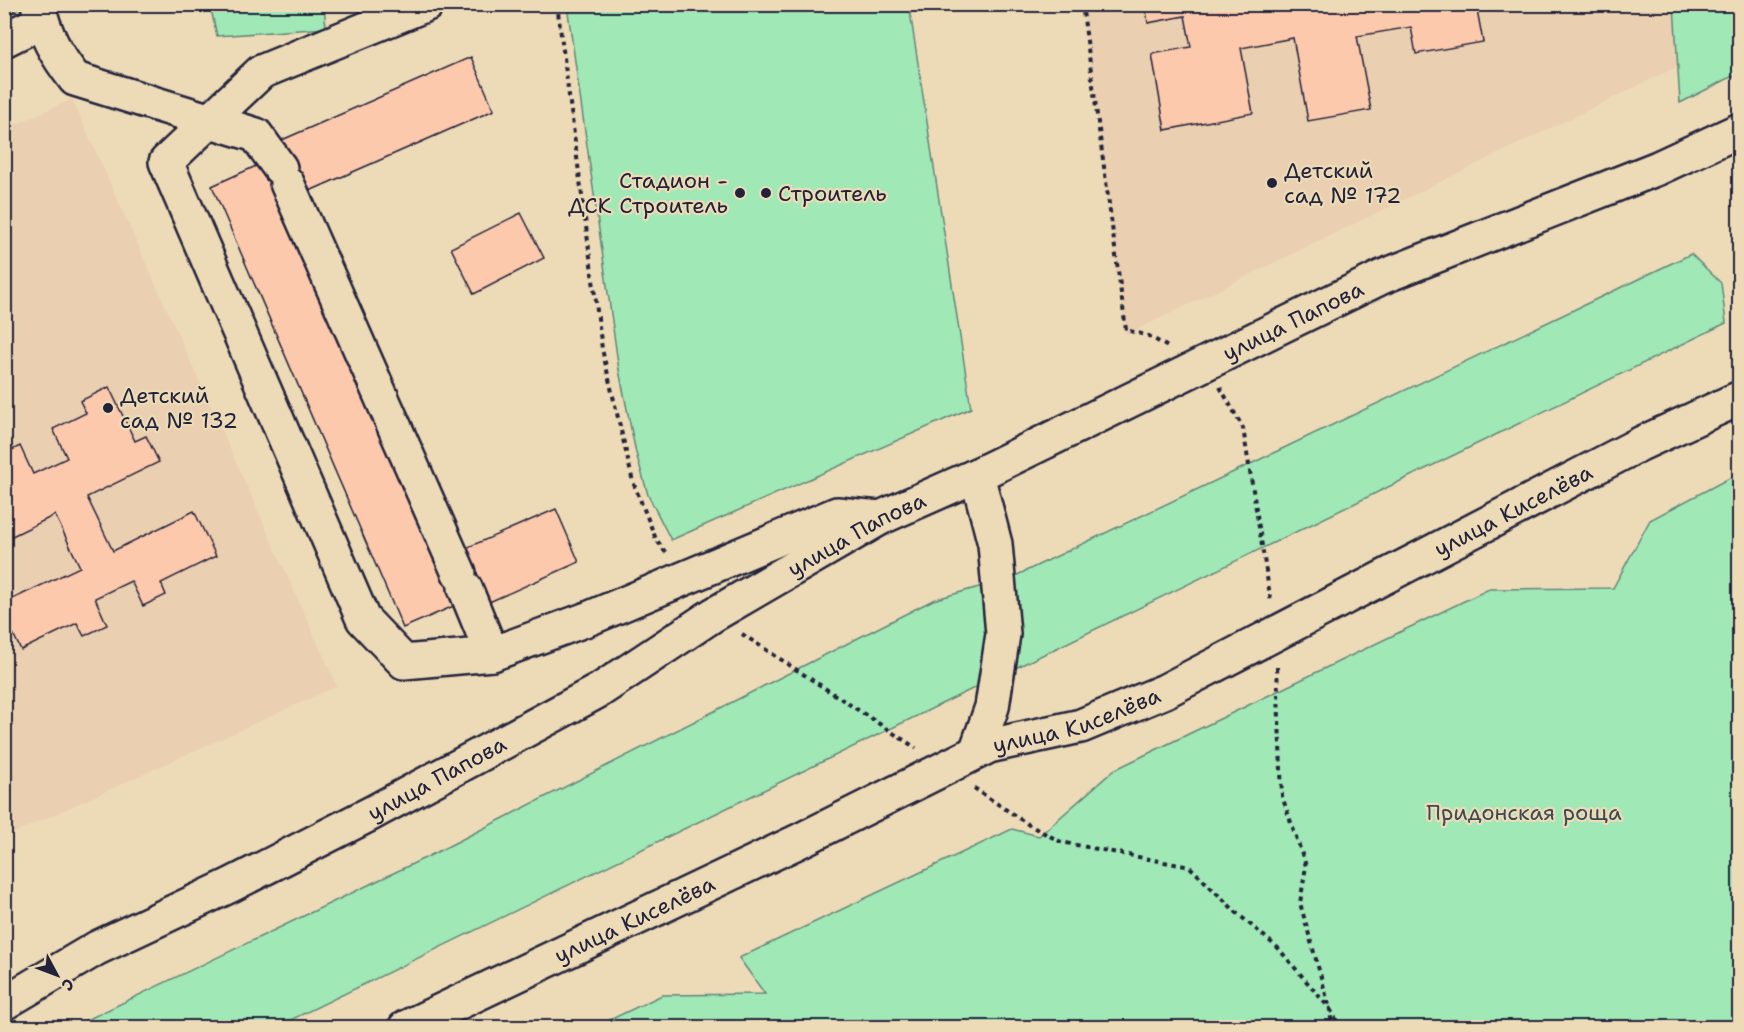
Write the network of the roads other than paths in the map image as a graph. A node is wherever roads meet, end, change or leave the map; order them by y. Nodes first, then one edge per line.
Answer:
1 (427, 4) edge
2 (40, 13) edge
3 (4, 40) edge
4 (209, 121) junction
5 (1740, 130) edge
6 (1740, 398) edge
7 (977, 476) junction
8 (880, 518) junction
9 (492, 654) junction
10 (976, 752) junction
11 (4, 1003) edge
12 (405, 1028) edge

1 - 4 street
2 - 3 street
2 - 4 street
4 - 9 street
4 - 9 street
5 - 7 street, улица Папова
6 - 10 street, улица Киселёва
7 - 8 street, улица Папова
7 - 10 street
8 - 9 street
8 - 11 street, улица Папова
10 - 12 street, улица Киселёва

